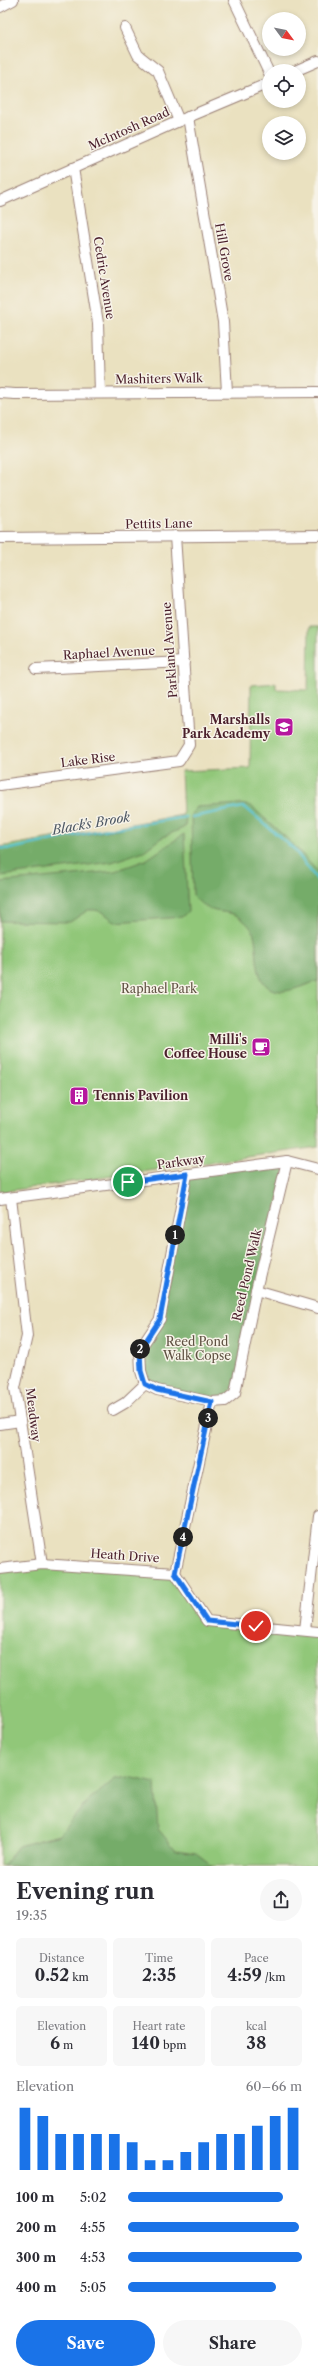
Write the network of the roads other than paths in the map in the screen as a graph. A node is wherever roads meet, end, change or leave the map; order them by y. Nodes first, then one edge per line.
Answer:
1 (13, 0) edge
2 (234, 0) edge
3 (0, 7) edge
4 (125, 28) dead end
5 (318, 61) edge
6 (265, 64) edge
7 (306, 66) edge
8 (262, 86) edge
9 (183, 119) junction
10 (73, 168) junction
11 (0, 201) edge
12 (227, 392) junction
13 (318, 392) edge
14 (0, 393) edge
15 (100, 393) junction
16 (318, 535) edge
17 (175, 536) junction
18 (0, 538) edge
19 (184, 662) junction
20 (36, 669) dead end
21 (180, 761) joint
22 (0, 785) edge
23 (287, 1161) junction
24 (318, 1170) edge
25 (187, 1174) junction
26 (11, 1198) junction
27 (0, 1199) edge
28 (256, 1290) junction
29 (318, 1308) edge
30 (145, 1384) junction
31 (212, 1402) junction
32 (113, 1410) dead end
33 (20, 1421) junction
34 (0, 1424) edge
35 (318, 1516) edge
36 (42, 1564) junction
37 (0, 1569) edge
38 (175, 1573) junction
39 (305, 1630) junction
40 (318, 1632) edge

1 - 3 street
2 - 6 street
4 - 9 street, Hill Grove
5 - 7 street
8 - 9 street, McIntosh Road
9 - 10 street, McIntosh Road
9 - 12 street, Hill Grove
10 - 11 street, McIntosh Road
10 - 15 street, Cedric Avenue
12 - 13 street, Mashiters Walk
12 - 15 street, Mashiters Walk
14 - 15 street, Mashiters Walk
16 - 17 street, Pettits Lane
17 - 18 street, Pettits Lane
17 - 19 street, Parkland Avenue
19 - 20 street, Raphael Avenue
19 - 21 street, Parkland Avenue
21 - 22 street, Lake Rise
23 - 24 street, Parkway
23 - 25 street, Parkway
23 - 28 street, Reed Pond Walk
25 - 26 street, Parkway
25 - 30 street
26 - 27 street, Parkway
26 - 33 street, Meadway
28 - 29 street
28 - 31 street, Reed Pond Walk
30 - 31 street, Reed Pond Walk
30 - 32 street
31 - 38 street
33 - 34 street
33 - 36 street, Meadway
35 - 39 street
36 - 37 street, Heath Drive
36 - 38 street, Heath Drive
38 - 39 street, Heath Drive
39 - 40 street, Heath Drive

